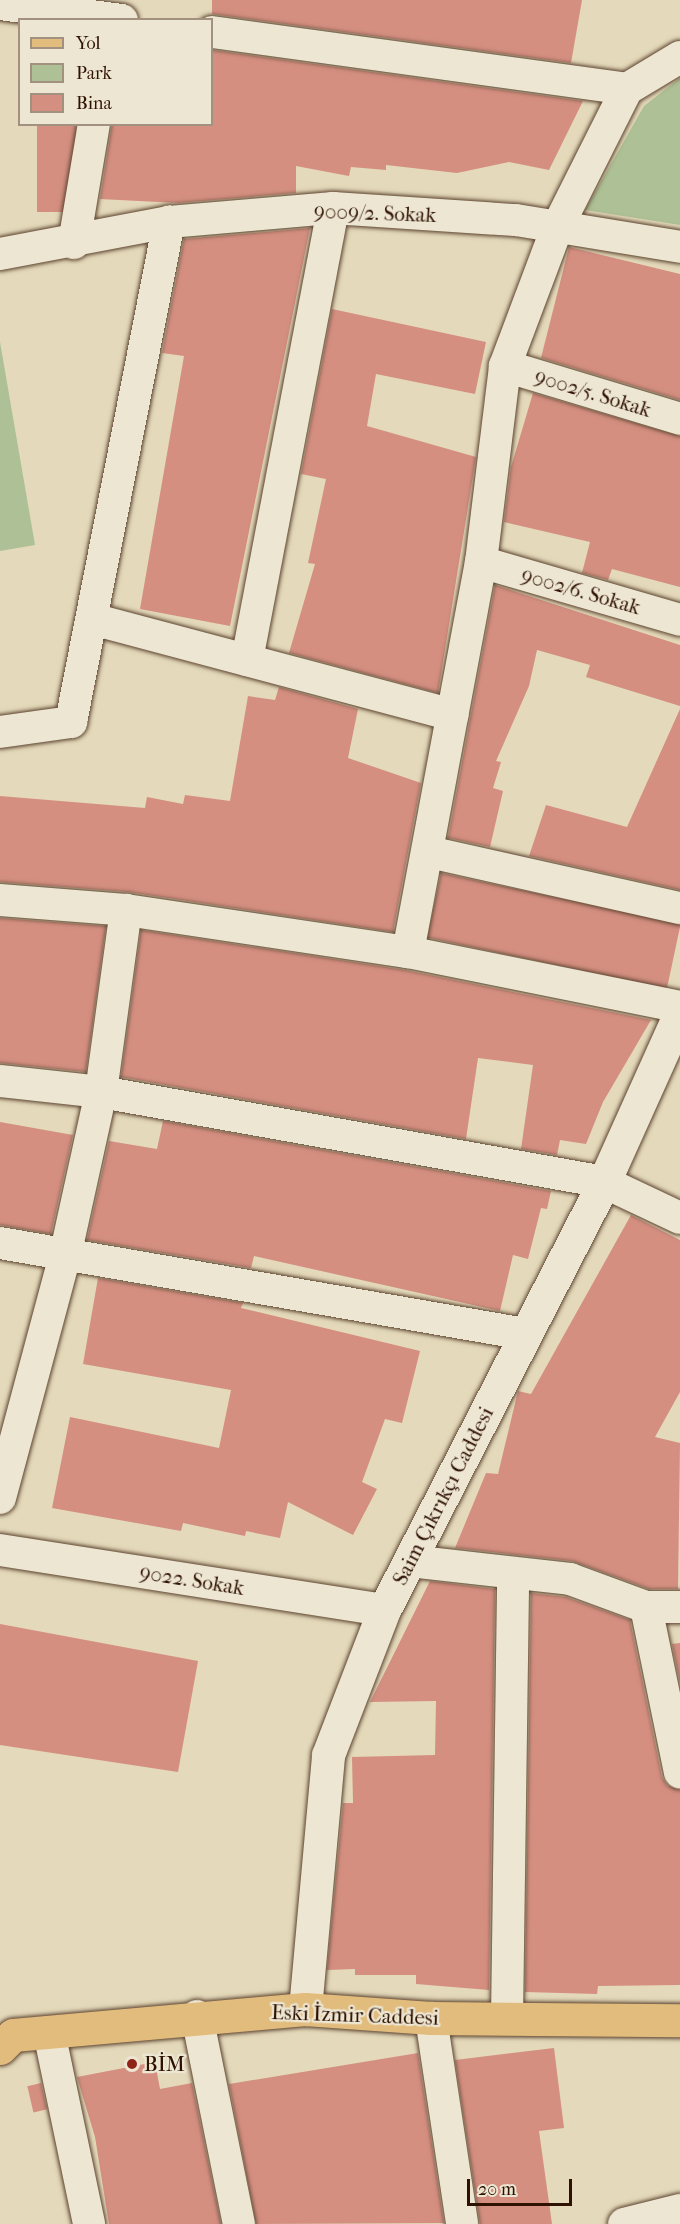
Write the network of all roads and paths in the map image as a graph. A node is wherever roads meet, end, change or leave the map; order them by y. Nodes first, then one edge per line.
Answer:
1 (0, 4) edge
2 (107, 18) edge
3 (213, 32) edge
4 (680, 57) edge
5 (627, 89) junction
6 (94, 126) edge
7 (333, 208) junction
8 (169, 222) junction
9 (556, 230) junction
10 (74, 243) junction
11 (680, 247) edge
12 (0, 254) edge
13 (505, 366) junction
14 (680, 419) edge
15 (481, 562) junction
16 (92, 619) junction
17 (680, 620) edge
18 (247, 660) junction
19 (452, 715) junction
20 (0, 732) edge
21 (429, 852) junction
22 (0, 900) edge
23 (680, 908) edge
24 (126, 910) junction
25 (408, 952) junction
26 (680, 1007) edge
27 (680, 1013) edge
28 (0, 1081) edge
29 (101, 1092) junction
30 (604, 1182) junction
31 (680, 1218) edge
32 (0, 1244) edge
33 (65, 1256) junction
34 (525, 1334) junction
35 (0, 1497) edge
36 (0, 1550) edge
37 (410, 1560) junction
38 (513, 1575) junction
39 (646, 1607) junction
40 (680, 1607) edge
41 (384, 1610) junction
42 (680, 1773) edge
43 (305, 2009) junction
44 (197, 2016) junction
45 (431, 2018) junction
46 (507, 2018) junction
47 (680, 2020) edge
48 (49, 2032) junction
49 (0, 2049) edge
50 (680, 2210) edge
51 (89, 2224) edge
52 (239, 2224) edge
53 (462, 2224) edge
54 (624, 2224) edge

1 - 2 street
3 - 5 street
4 - 5 street
5 - 9 street
6 - 10 street
7 - 8 street, 9009/2. Sokak
7 - 9 street, 9009/2. Sokak
7 - 18 street
8 - 10 street, 9009/2. Sokak
8 - 16 street
9 - 11 street, 9009/2. Sokak
9 - 13 street
10 - 12 street, 9009/2. Sokak
13 - 14 street, 9002/5. Sokak
13 - 15 street
15 - 17 street, 9002/6. Sokak
15 - 19 street
16 - 18 street
16 - 20 street
18 - 19 street
19 - 21 street
21 - 23 street
21 - 25 street
22 - 24 street
24 - 25 street
24 - 29 street
25 - 26 street
27 - 30 main road, Saim Çıkrıkçı Caddesi
28 - 29 street
29 - 30 street
29 - 33 street
30 - 31 street
30 - 34 main road, Saim Çıkrıkçı Caddesi
32 - 33 street
33 - 34 street
33 - 35 street
34 - 37 main road, Saim Çıkrıkçı Caddesi
36 - 41 street, 9022. Sokak
37 - 38 street
37 - 41 main road, Saim Çıkrıkçı Caddesi
38 - 39 street
38 - 46 street
39 - 40 street
39 - 42 street
41 - 43 main road, Saim Çıkrıkçı Caddesi
43 - 44 main road, Eski İzmir Caddesi
43 - 45 main road, Eski İzmir Caddesi
44 - 48 main road, Eski İzmir Caddesi
44 - 52 street
45 - 46 main road, Eski İzmir Caddesi
45 - 53 street
46 - 47 main road, Eski İzmir Caddesi
48 - 49 main road, Eski İzmir Caddesi
48 - 51 street
50 - 54 street

